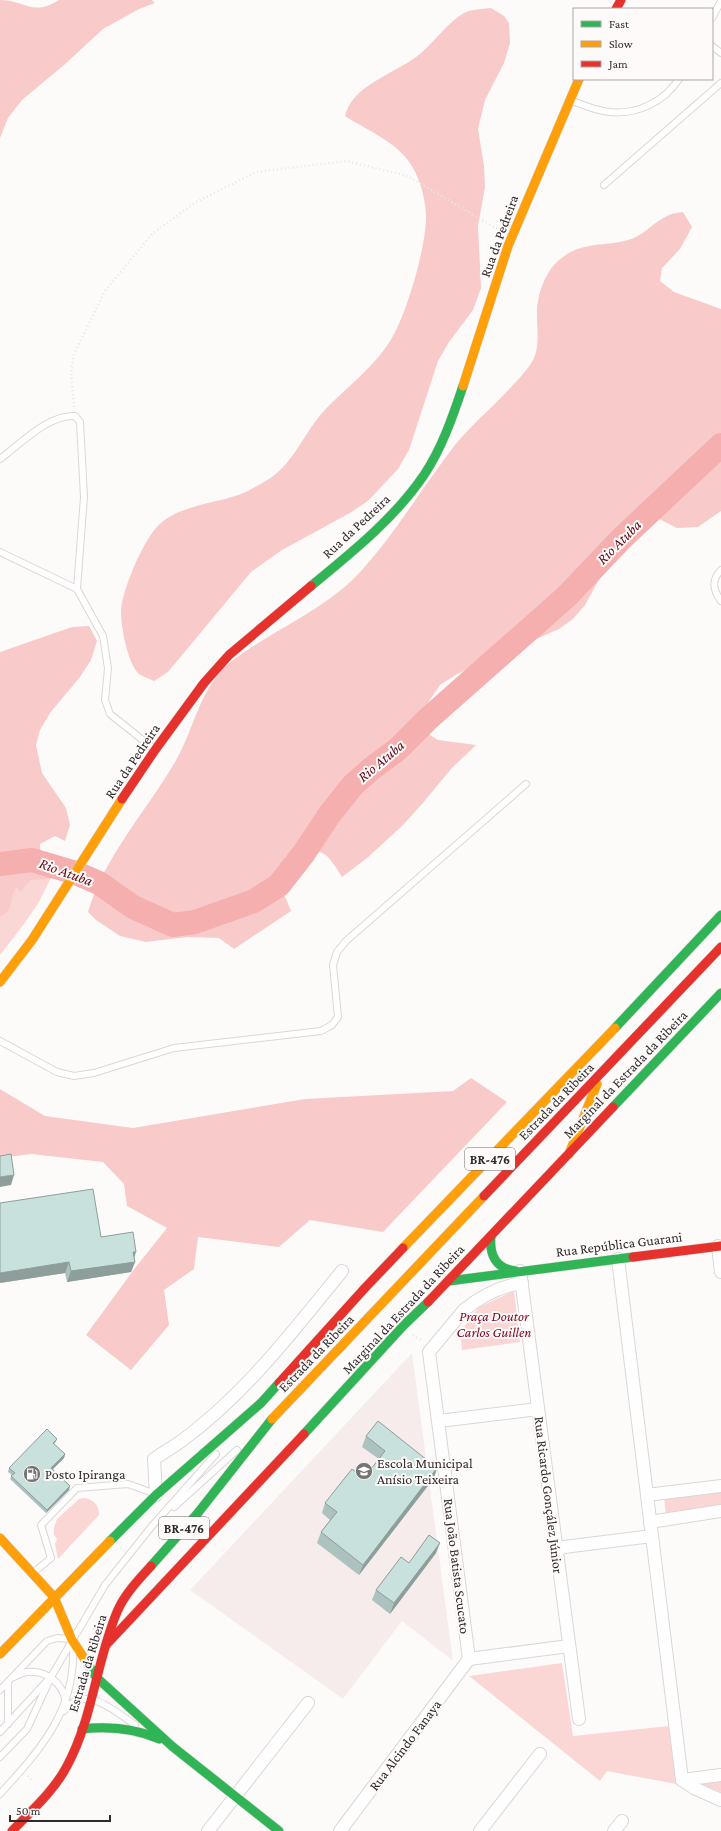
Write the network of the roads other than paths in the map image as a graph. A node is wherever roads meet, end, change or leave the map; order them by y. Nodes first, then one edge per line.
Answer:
1 (721, 1) edge
2 (713, 16) edge
3 (713, 47) edge
4 (721, 53) edge
5 (579, 80) edge
6 (678, 80) edge
7 (721, 83) edge
8 (568, 100) junction
9 (604, 185) dead end
10 (0, 459) edge
11 (0, 552) edge
12 (721, 570) edge
13 (78, 589) junction
14 (721, 601) edge
15 (156, 750) junction
16 (526, 784) dead end
17 (721, 916) edge
18 (721, 947) edge
19 (0, 982) edge
20 (721, 993) edge
21 (0, 1041) edge
22 (601, 1074) junction
23 (569, 1154) junction
24 (491, 1236) junction
25 (719, 1246) edge
26 (618, 1259) junction
27 (342, 1271) dead end
28 (520, 1271) junction
29 (721, 1272) edge
30 (449, 1281) junction
31 (522, 1284) junction
32 (261, 1403) junction
33 (538, 1409) junction
34 (274, 1416) junction
35 (438, 1421) junction
36 (245, 1442) dead end
37 (224, 1444) dead end
38 (239, 1448) dead end
39 (219, 1450) dead end
40 (721, 1486) edge
41 (156, 1495) junction
42 (647, 1495) junction
43 (721, 1511) edge
44 (650, 1522) junction
45 (152, 1526) junction
46 (652, 1536) junction
47 (0, 1538) edge
48 (556, 1548) junction
49 (32, 1574) junction
50 (54, 1597) junction
51 (72, 1640) junction
52 (106, 1645) junction
53 (569, 1646) junction
54 (0, 1654) edge
55 (469, 1659) junction
56 (51, 1677) junction
57 (96, 1677) junction
58 (8, 1682) junction
59 (0, 1690) edge
60 (90, 1699) junction
61 (66, 1702) junction
62 (308, 1703) dead end
63 (59, 1719) junction
64 (579, 1719) dead end
65 (8, 1724) junction
66 (82, 1729) junction
67 (0, 1732) edge
68 (153, 1736) junction
69 (173, 1747) junction
70 (540, 1754) dead end
71 (0, 1757) edge
72 (721, 1775) edge
73 (682, 1780) junction
74 (0, 1794) edge
75 (235, 1796) junction
76 (721, 1800) edge
77 (622, 1821) dead end
78 (12, 1831) edge
79 (208, 1831) edge
80 (279, 1831) edge
81 (340, 1831) edge
82 (480, 1831) edge
83 (614, 1831) edge

1 - 2 lane
3 - 4 lane
5 - 8 main road, Rua da Pedreira
6 - 8 lane
7 - 9 lane
8 - 15 main road, Rua da Pedreira
10 - 13 lane
11 - 13 lane
12 - 14 lane
13 - 15 lane
15 - 19 main road, Rua da Pedreira
16 - 21 lane
17 - 32 main road, Estrada da Ribeira / BR-476
18 - 22 main road, Estrada da Ribeira / BR-476
20 - 23 main road, Marginal da Estrada da Ribeira
22 - 23 main road
22 - 34 main road, Estrada da Ribeira / BR-476
23 - 24 main road, Marginal da Estrada da Ribeira
24 - 28 main road, Rua República Guarani
24 - 30 main road, Marginal da Estrada da Ribeira
25 - 26 main road, Rua República Guarani
25 - 29 street
26 - 28 main road, Rua República Guarani
26 - 42 street
27 - 41 street
28 - 30 main road, Rua República Guarani
28 - 31 street, Rua Ricardo Gonçález Júnior
30 - 52 main road, Marginal da Estrada da Ribeira
31 - 33 street, Rua Ricardo Gonçález Júnior
31 - 35 street, Rua João Batista Scucato
32 - 37 lane
32 - 41 main road, Estrada da Ribeira
33 - 35 street
33 - 48 street, Rua Ricardo Gonçález Júnior
34 - 36 lane
34 - 52 main road, Estrada da Ribeira / BR-476
35 - 55 street, Rua João Batista Scucato
38 - 45 lane
39 - 45 lane
40 - 42 street
41 - 49 lane
41 - 50 main road, Estrada da Ribeira
42 - 44 street
43 - 44 street
44 - 46 street
45 - 51 lane
46 - 48 street
46 - 73 street
47 - 49 main road
48 - 53 street, Rua Ricardo Gonçález Júnior
49 - 50 main road
50 - 51 main road
50 - 54 main road, Estrada da Ribeira
51 - 56 lane
51 - 57 main road
51 - 58 lane
51 - 61 lane
52 - 57 main road, Estrada da Ribeira
53 - 55 street
53 - 64 street, Rua Ricardo Gonçález Júnior
55 - 81 street, Rua Alcindo Fanaya
56 - 58 lane
56 - 61 lane
56 - 65 lane
56 - 71 lane
57 - 60 main road, Estrada da Ribeira
57 - 69 main road
58 - 59 lane
58 - 65 lane
60 - 63 lane
60 - 66 main road, Estrada da Ribeira
60 - 68 lane
61 - 63 lane
62 - 75 street
63 - 74 lane
65 - 67 lane
66 - 68 main road
66 - 78 main road, Estrada da Ribeira
68 - 69 main road
69 - 75 main road
70 - 82 street
72 - 73 street
73 - 76 street
75 - 79 street
75 - 80 main road
77 - 83 street

